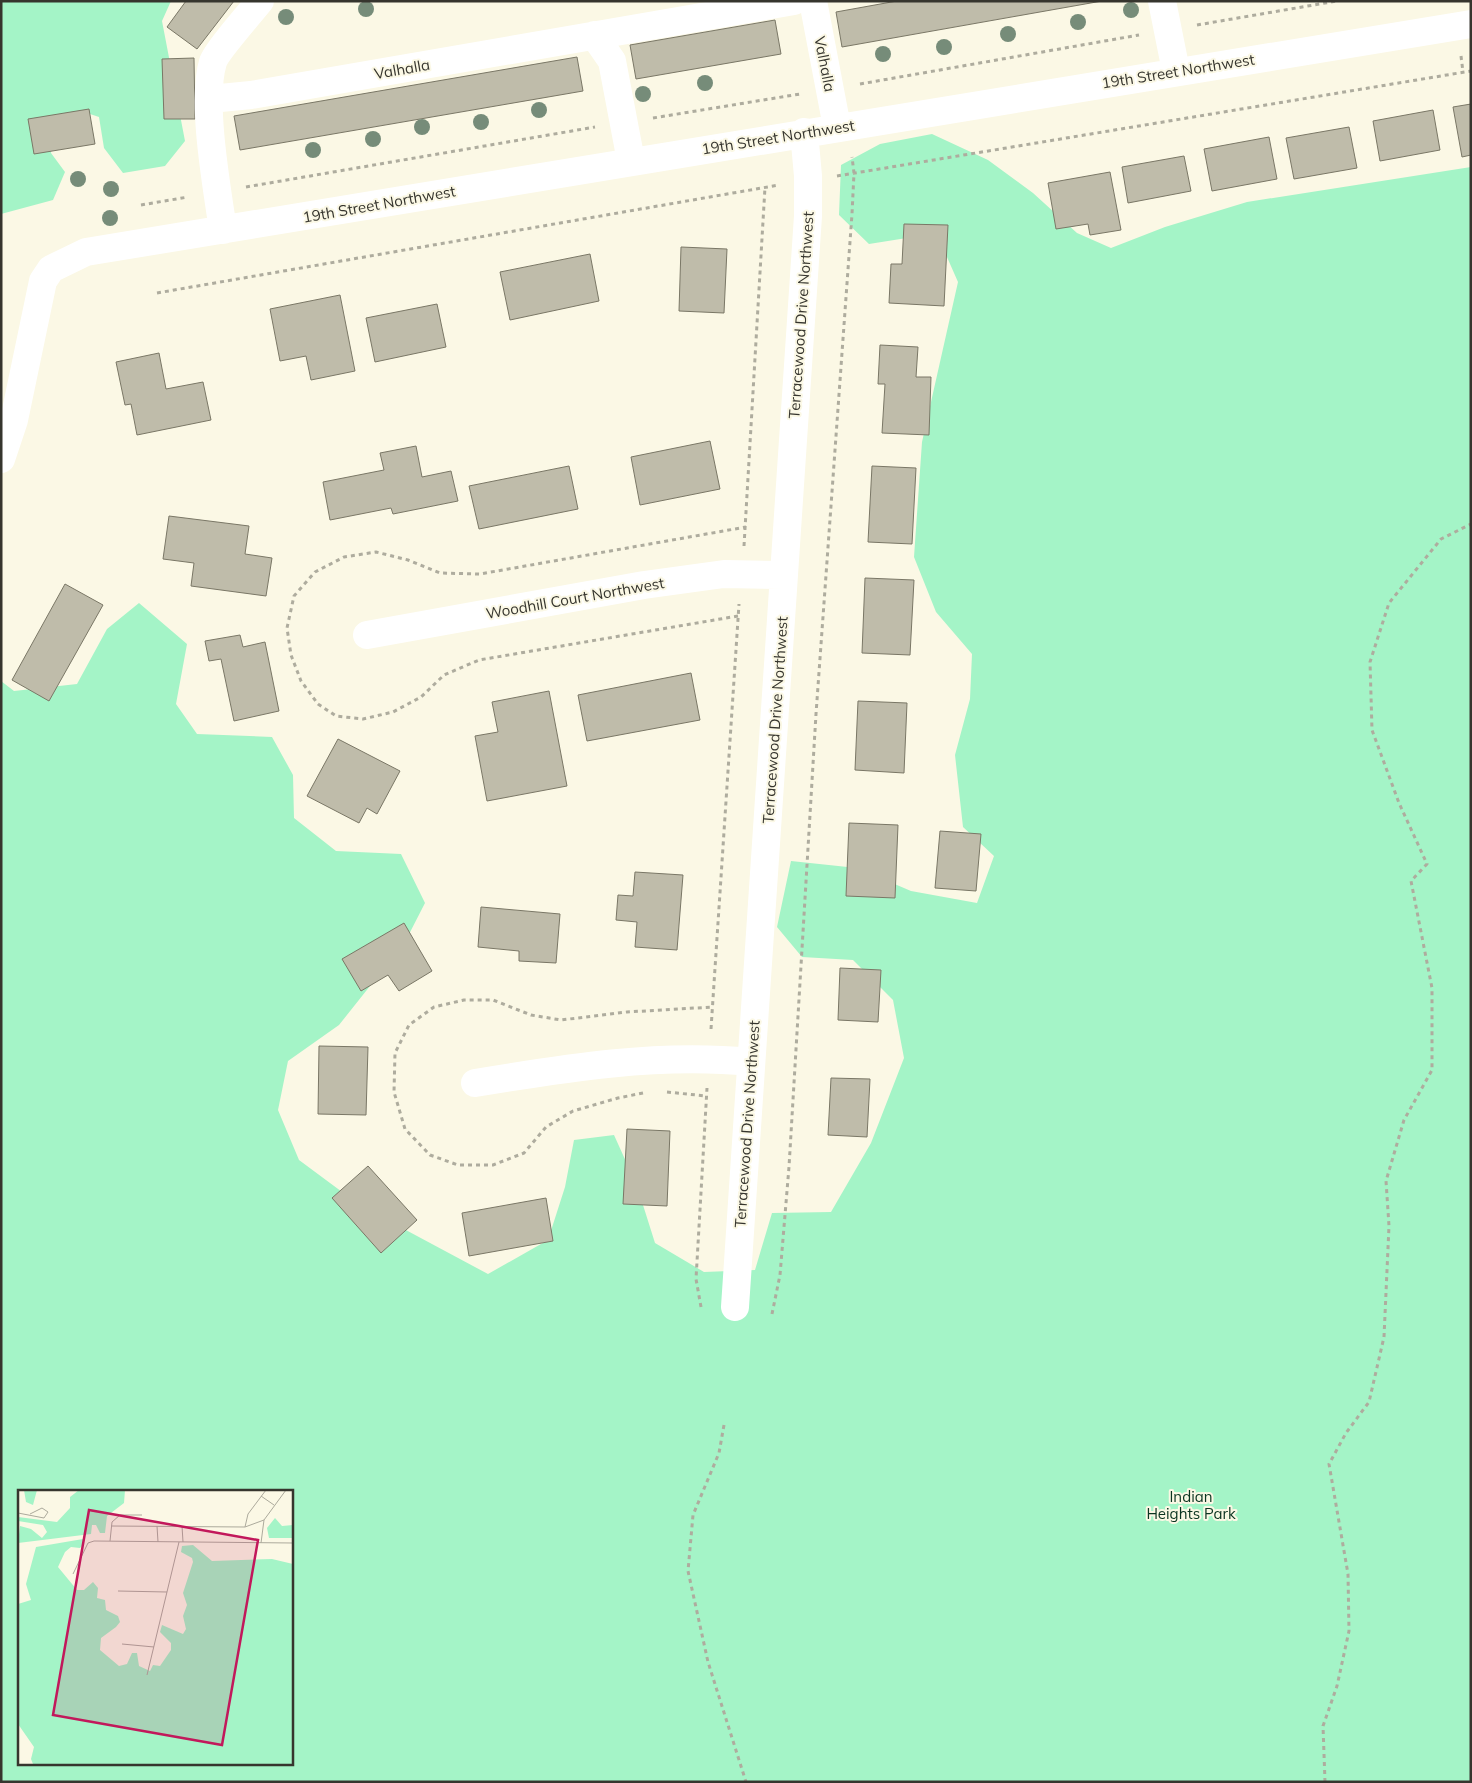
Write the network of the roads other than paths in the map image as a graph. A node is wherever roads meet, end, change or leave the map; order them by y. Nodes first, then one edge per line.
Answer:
1 (260, 1) edge
2 (794, 1) edge
3 (813, 1) edge
4 (1162, 1) edge
5 (1471, 24) edge
6 (594, 35) junction
7 (1176, 71) junction
8 (210, 99) junction
9 (836, 127) junction
10 (804, 132) junction
11 (631, 161) junction
12 (223, 230) junction
13 (1, 459) edge
14 (784, 575) junction
15 (367, 635) dead end
16 (750, 1062) junction
17 (475, 1083) dead end
18 (735, 1307) dead end

1 - 8 street
2 - 6 street, Valhalla
3 - 9 street, Valhalla
4 - 7 street
5 - 7 street, 19th Street Northwest
6 - 8 street, Valhalla
6 - 11 street
7 - 9 street, 19th Street Northwest
8 - 12 street
9 - 10 street, 19th Street Northwest
10 - 11 street, 19th Street Northwest
10 - 14 street, Terracewood Drive Northwest
11 - 12 street, 19th Street Northwest
12 - 13 street, 19th Street Northwest
14 - 15 street, Woodhill Court Northwest
14 - 16 street, Terracewood Drive Northwest
16 - 17 street
16 - 18 street, Terracewood Drive Northwest

